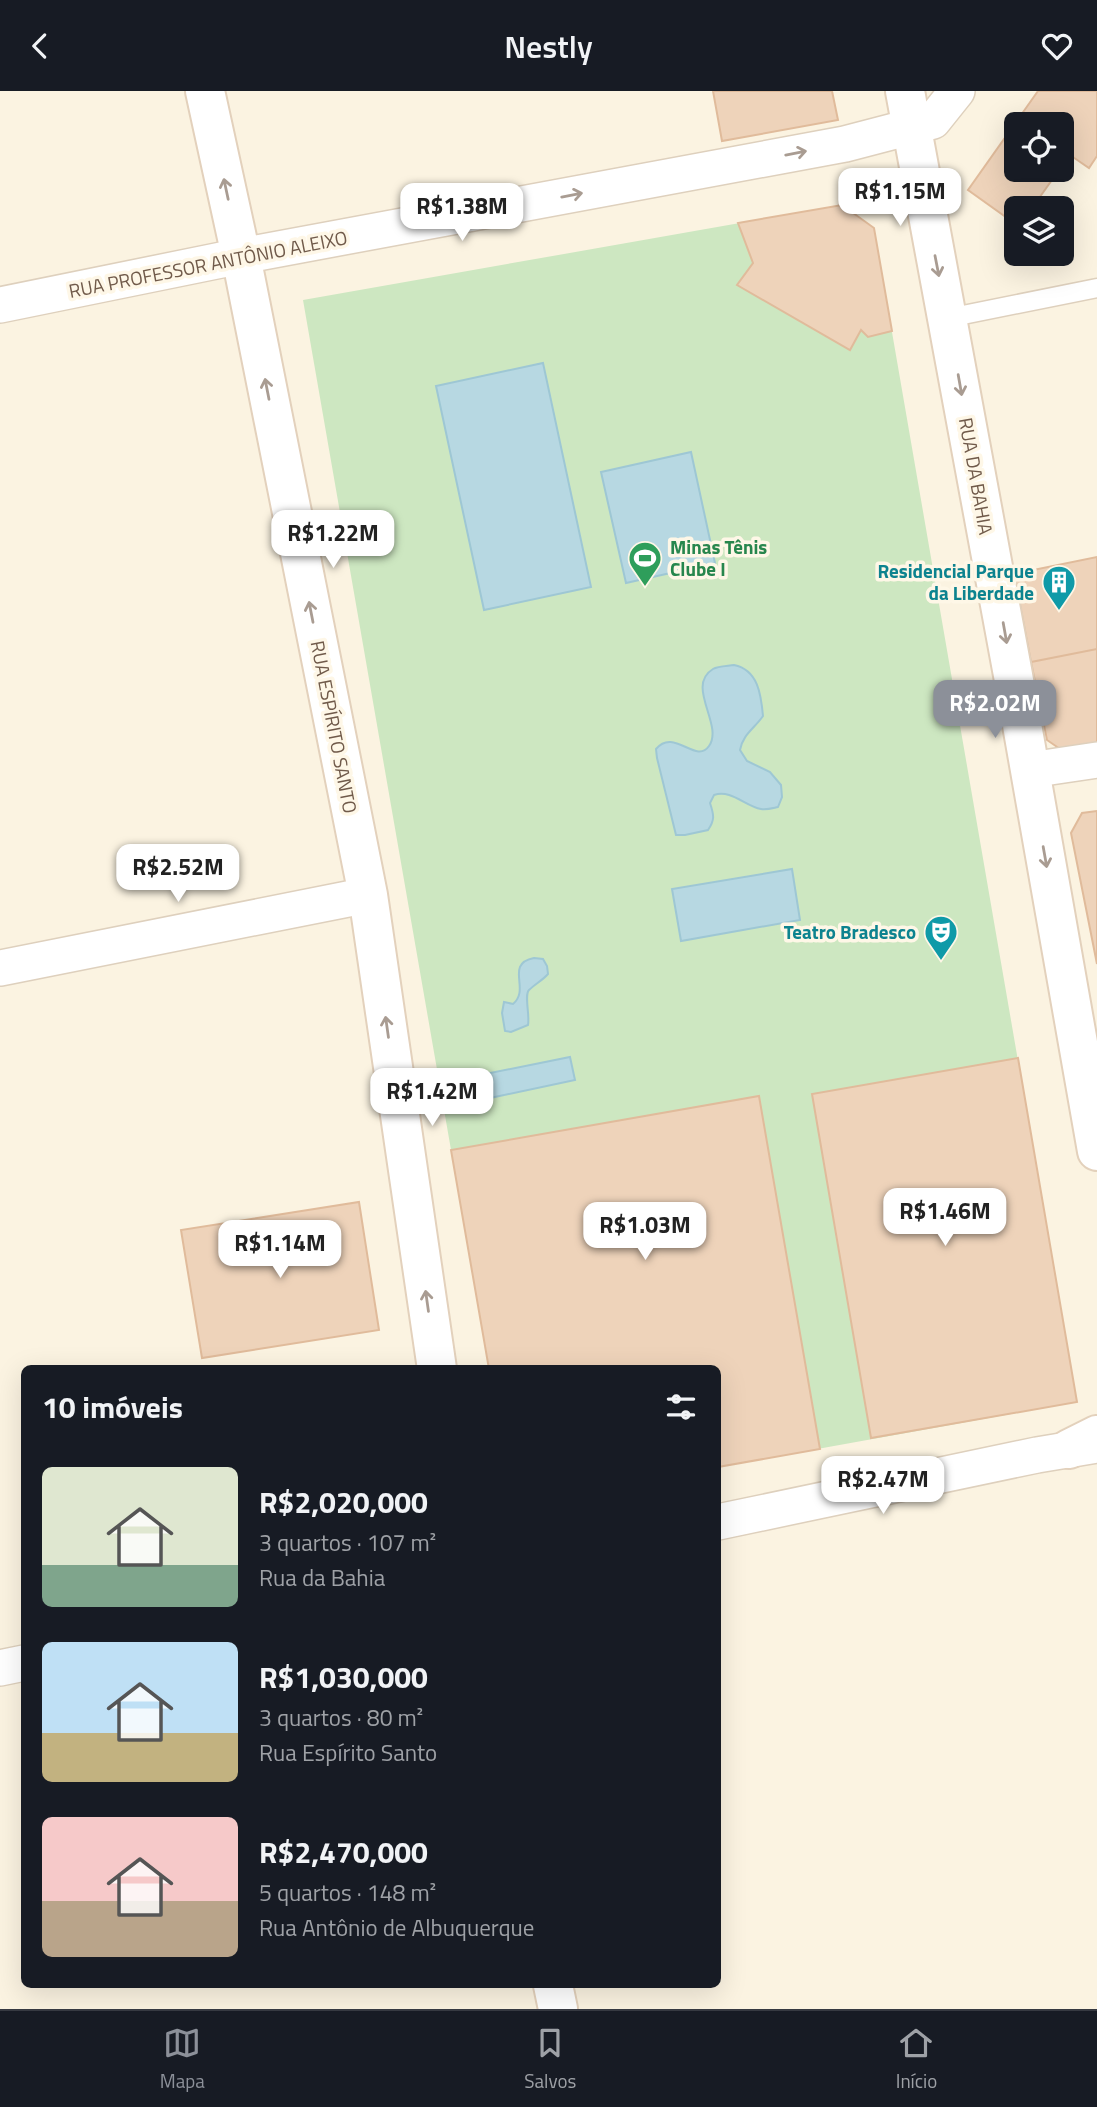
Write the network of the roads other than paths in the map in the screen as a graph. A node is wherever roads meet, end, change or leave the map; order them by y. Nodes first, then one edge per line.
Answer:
1 (205, 91) edge
2 (957, 91) edge
3 (908, 109) edge
4 (241, 256) junction
5 (1097, 288) edge
6 (0, 305) edge
7 (948, 318) junction
8 (1097, 760) edge
9 (1030, 770) junction
10 (368, 895) junction
11 (0, 968) edge
12 (1097, 1151) edge
13 (436, 1365) edge
14 (1088, 1443) edge
15 (721, 1521) edge
16 (21, 1664) edge
17 (0, 1668) edge
18 (554, 1988) edge
19 (558, 2009) edge

4 -> 1 street, RUA ESPÍRITO SANTO
2 - 3 street, RUA PROFESSOR ANTÔNIO ALEIXO
4 -> 3 street, RUA PROFESSOR ANTÔNIO ALEIXO
3 -> 7 street, RUA DA BAHIA
4 - 6 street, RUA PROFESSOR ANTÔNIO ALEIXO
10 -> 4 street, RUA ESPÍRITO SANTO
5 - 7 lane
7 -> 9 street, RUA DA BAHIA
8 - 9 street
9 -> 12 street, RUA DA BAHIA
10 - 11 street
13 -> 10 street, RUA ESPÍRITO SANTO
14 - 15 street
16 - 17 street
18 - 19 street

